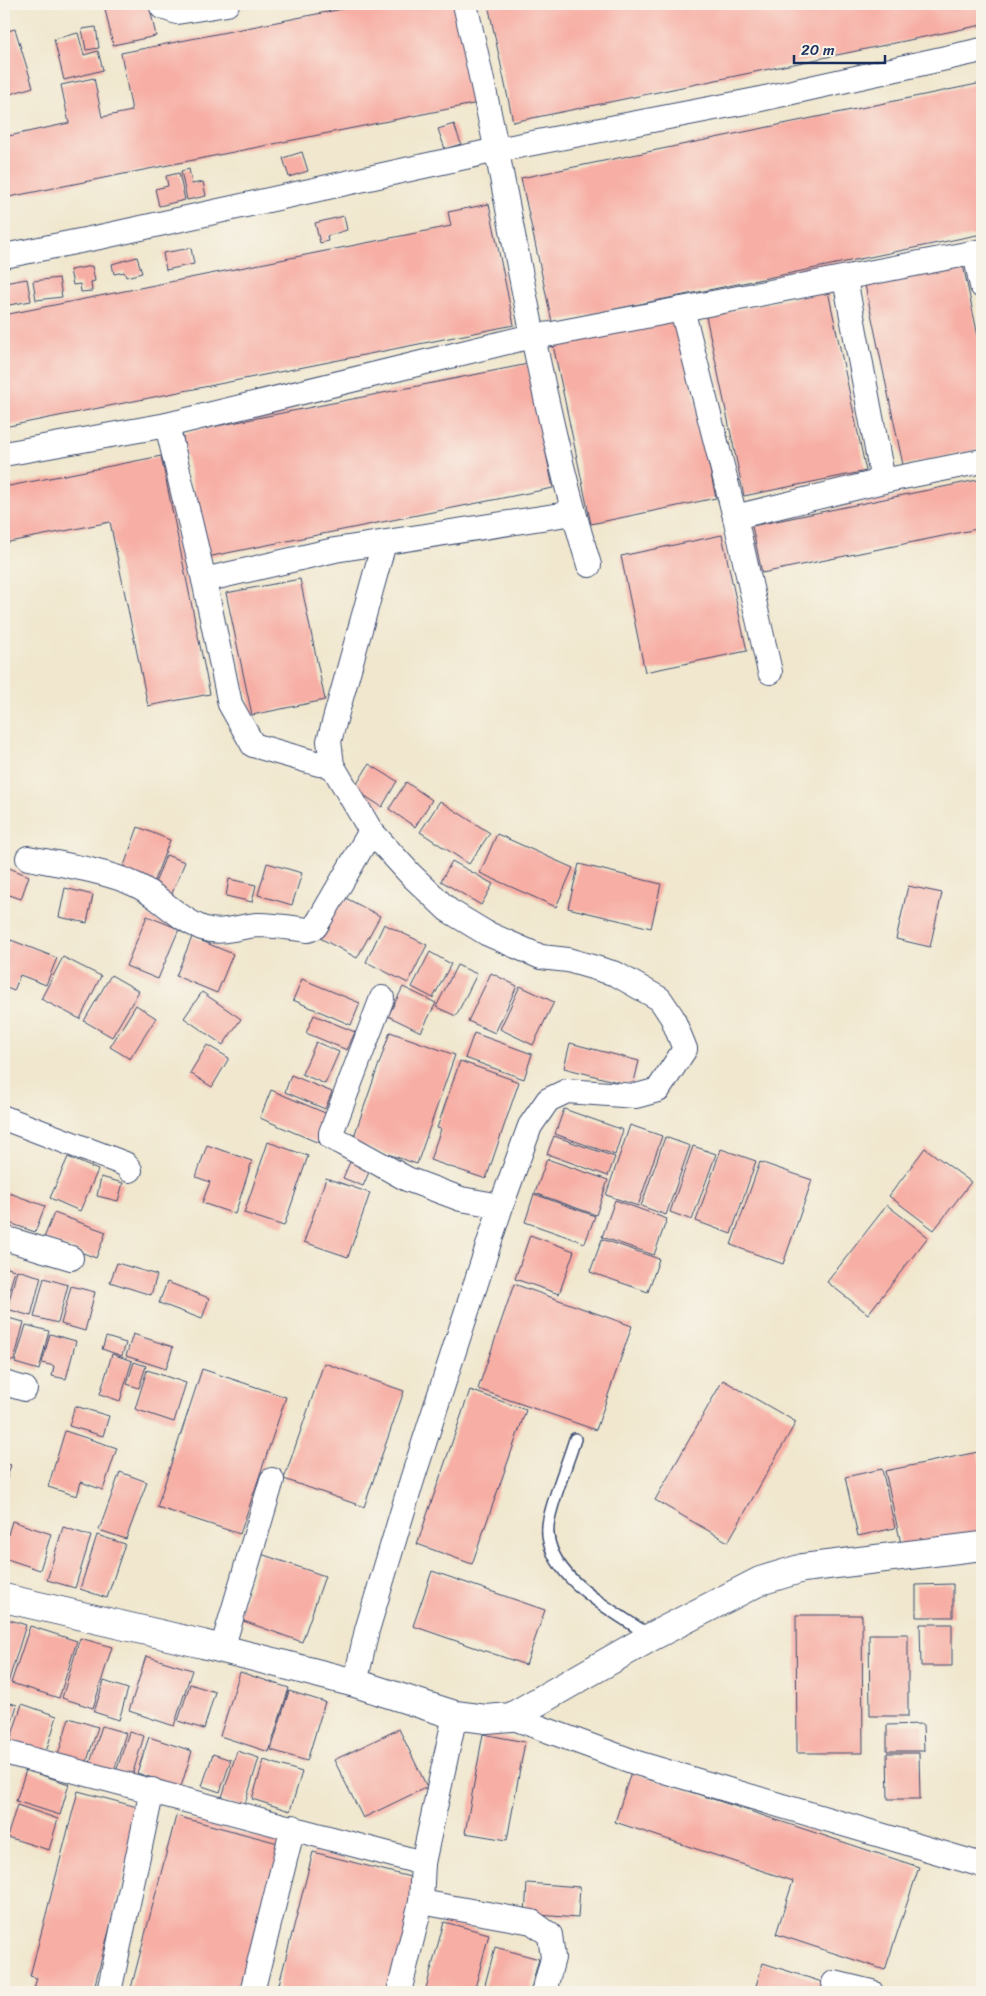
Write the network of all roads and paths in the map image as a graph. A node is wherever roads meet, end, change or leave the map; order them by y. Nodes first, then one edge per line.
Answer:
1 (161, 4) edge
2 (227, 4) edge
3 (465, 4) edge
4 (982, 50) edge
5 (497, 150) junction
6 (979, 252) edge
7 (4, 256) edge
8 (845, 279) junction
9 (982, 286) edge
10 (682, 309) junction
11 (532, 336) junction
12 (167, 425) junction
13 (4, 454) edge
14 (982, 461) edge
15 (883, 481) junction
16 (574, 514) junction
17 (735, 517) junction
18 (384, 543) junction
19 (589, 565) dead end
20 (204, 580) junction
21 (770, 672) dead end
22 (332, 765) junction
23 (371, 831) junction
24 (28, 858) dead end
25 (382, 998) dead end
26 (4, 1118) edge
27 (130, 1170) dead end
28 (500, 1206) junction
29 (4, 1238) edge
30 (71, 1258) dead end
31 (575, 1439) dead end
32 (272, 1480) dead end
33 (982, 1546) edge
34 (4, 1598) edge
35 (652, 1637) junction
36 (222, 1649) junction
37 (355, 1683) junction
38 (455, 1715) junction
39 (511, 1717) junction
40 (4, 1752) edge
41 (152, 1790) junction
42 (292, 1827) junction
43 (423, 1862) junction
44 (982, 1865) edge
45 (421, 1902) junction
46 (834, 1983) dead end
47 (109, 1992) edge
48 (252, 1992) edge
49 (399, 1992) edge
50 (544, 1992) edge
51 (871, 1992) edge

1 - 2 street
3 - 5 street
4 - 5 street
5 - 7 street
5 - 11 street
6 - 8 street
6 - 9 street
8 - 10 street
8 - 15 street
10 - 11 street
10 - 17 street
11 - 12 street
11 - 16 street
12 - 13 street
12 - 20 street
14 - 15 street
15 - 17 street
16 - 18 street
16 - 19 street
17 - 21 street
18 - 20 street
18 - 22 street
20 - 22 street
22 - 23 street
23 - 24 street
23 - 28 street
25 - 28 street
26 - 27 street
28 - 37 street
29 - 30 street
31 - 35 lane
32 - 36 street
33 - 35 street
34 - 36 street
35 - 39 street
36 - 37 street
37 - 38 street
38 - 39 street
38 - 43 street
39 - 44 street
40 - 41 street
41 - 42 street
41 - 47 street
42 - 43 street
42 - 48 street
43 - 45 street
45 - 49 street
45 - 50 street
46 - 51 street

